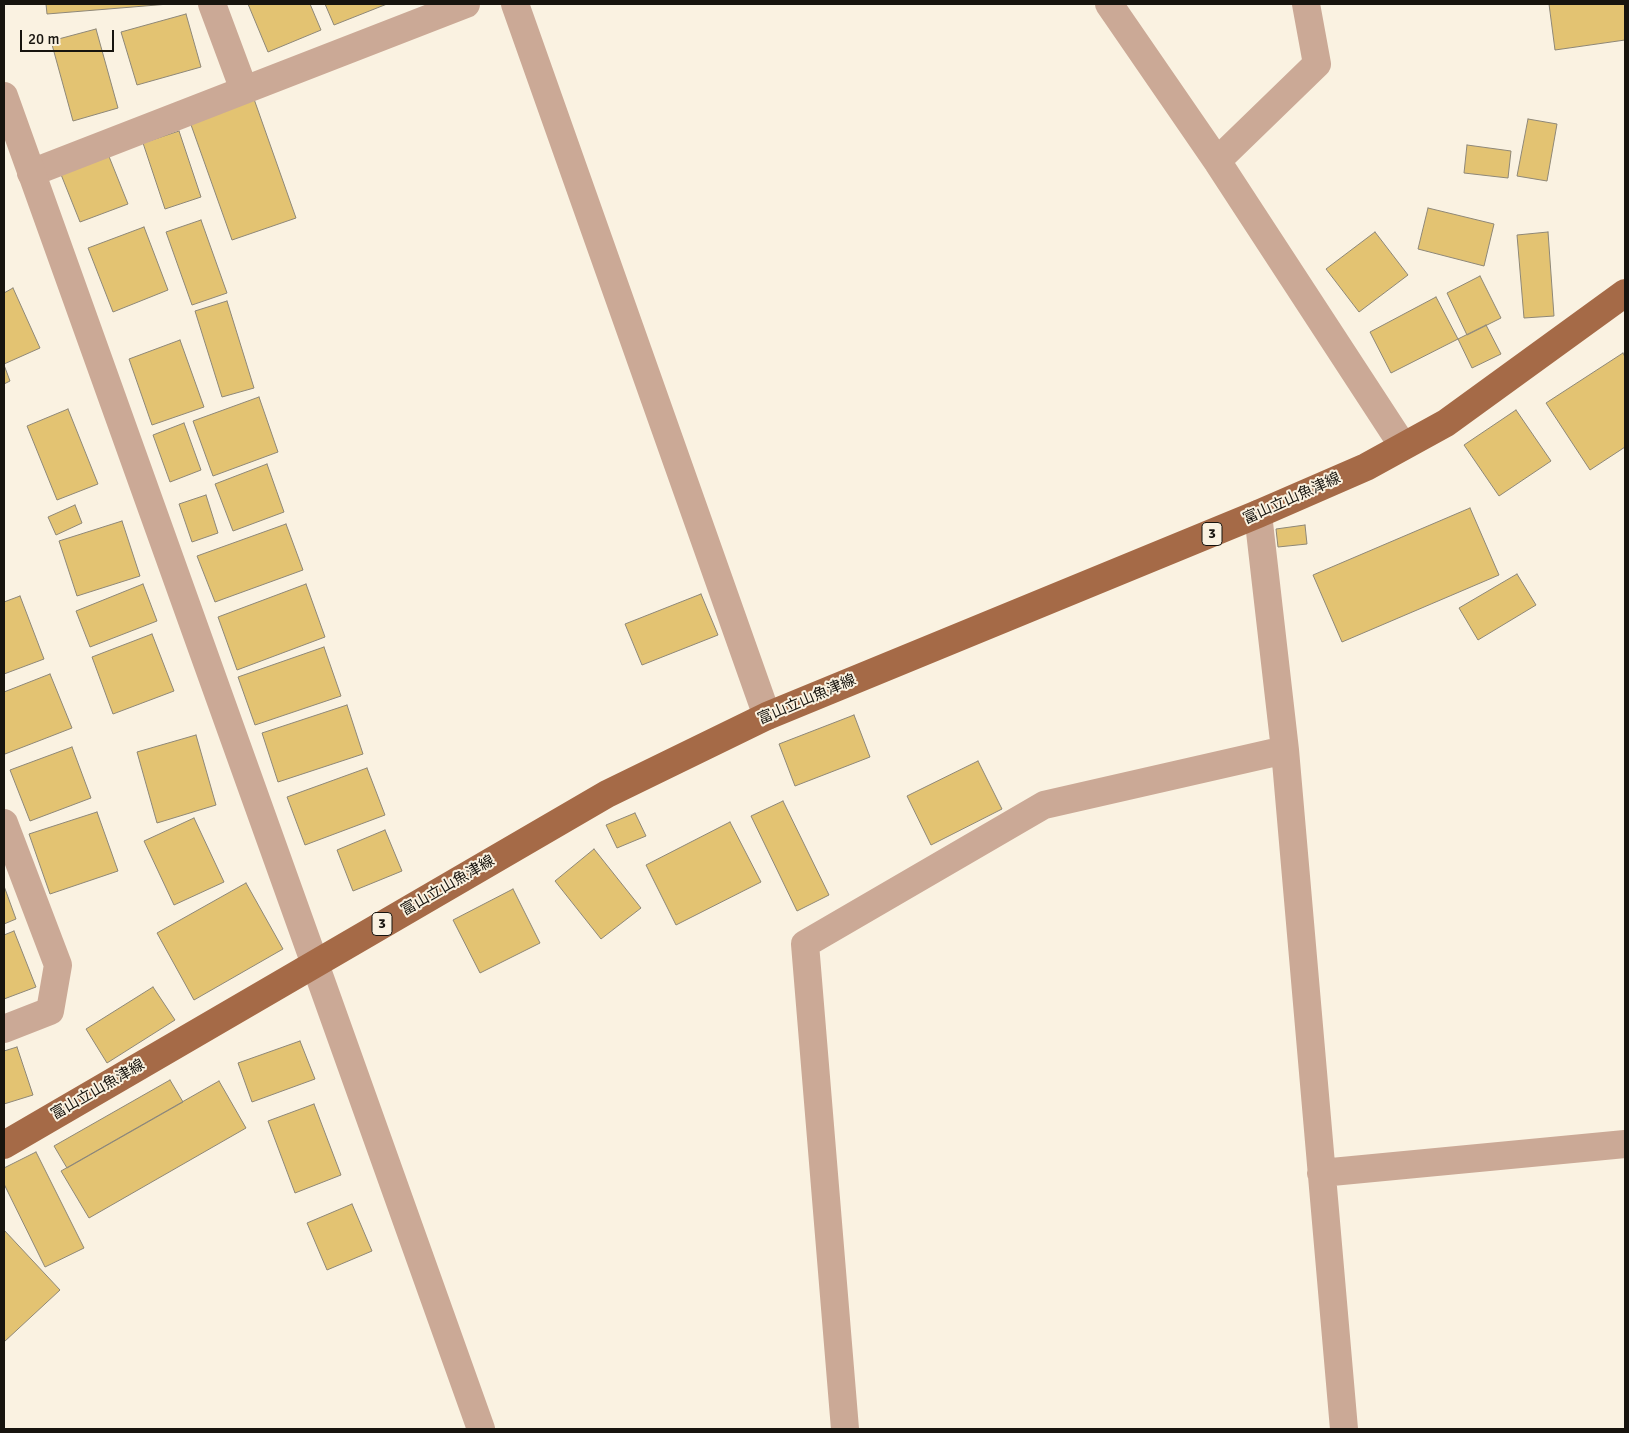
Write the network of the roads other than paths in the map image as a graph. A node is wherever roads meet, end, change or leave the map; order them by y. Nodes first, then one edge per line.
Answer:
1 (212, 4) edge
2 (466, 4) edge
3 (515, 4) edge
4 (1109, 4) edge
5 (1306, 4) edge
6 (411, 14) edge
7 (244, 90) junction
8 (4, 96) edge
9 (1217, 161) junction
10 (31, 173) junction
11 (1625, 293) edge
12 (1403, 446) junction
13 (1258, 514) junction
14 (767, 716) junction
15 (1285, 750) junction
16 (4, 823) edge
17 (315, 964) junction
18 (4, 1029) edge
19 (1625, 1144) edge
20 (4, 1145) edge
21 (1321, 1172) junction
22 (481, 1429) edge
23 (845, 1429) edge
24 (1344, 1429) edge

1 - 7 street
2 - 6 street
3 - 14 street
4 - 9 street
5 - 9 street
6 - 7 street
7 - 10 street
8 - 10 street
9 - 12 street
10 - 17 street
11 - 12 main road, 富山立山魚津線 / 3
12 - 13 main road, 富山立山魚津線 / 3
13 - 14 main road, 富山立山魚津線 / 3
13 - 15 street
14 - 17 main road, 富山立山魚津線 / 3
15 - 21 street
15 - 23 street
16 - 18 street
17 - 20 main road, 富山立山魚津線 / 3
17 - 22 street
19 - 21 street
21 - 24 street

